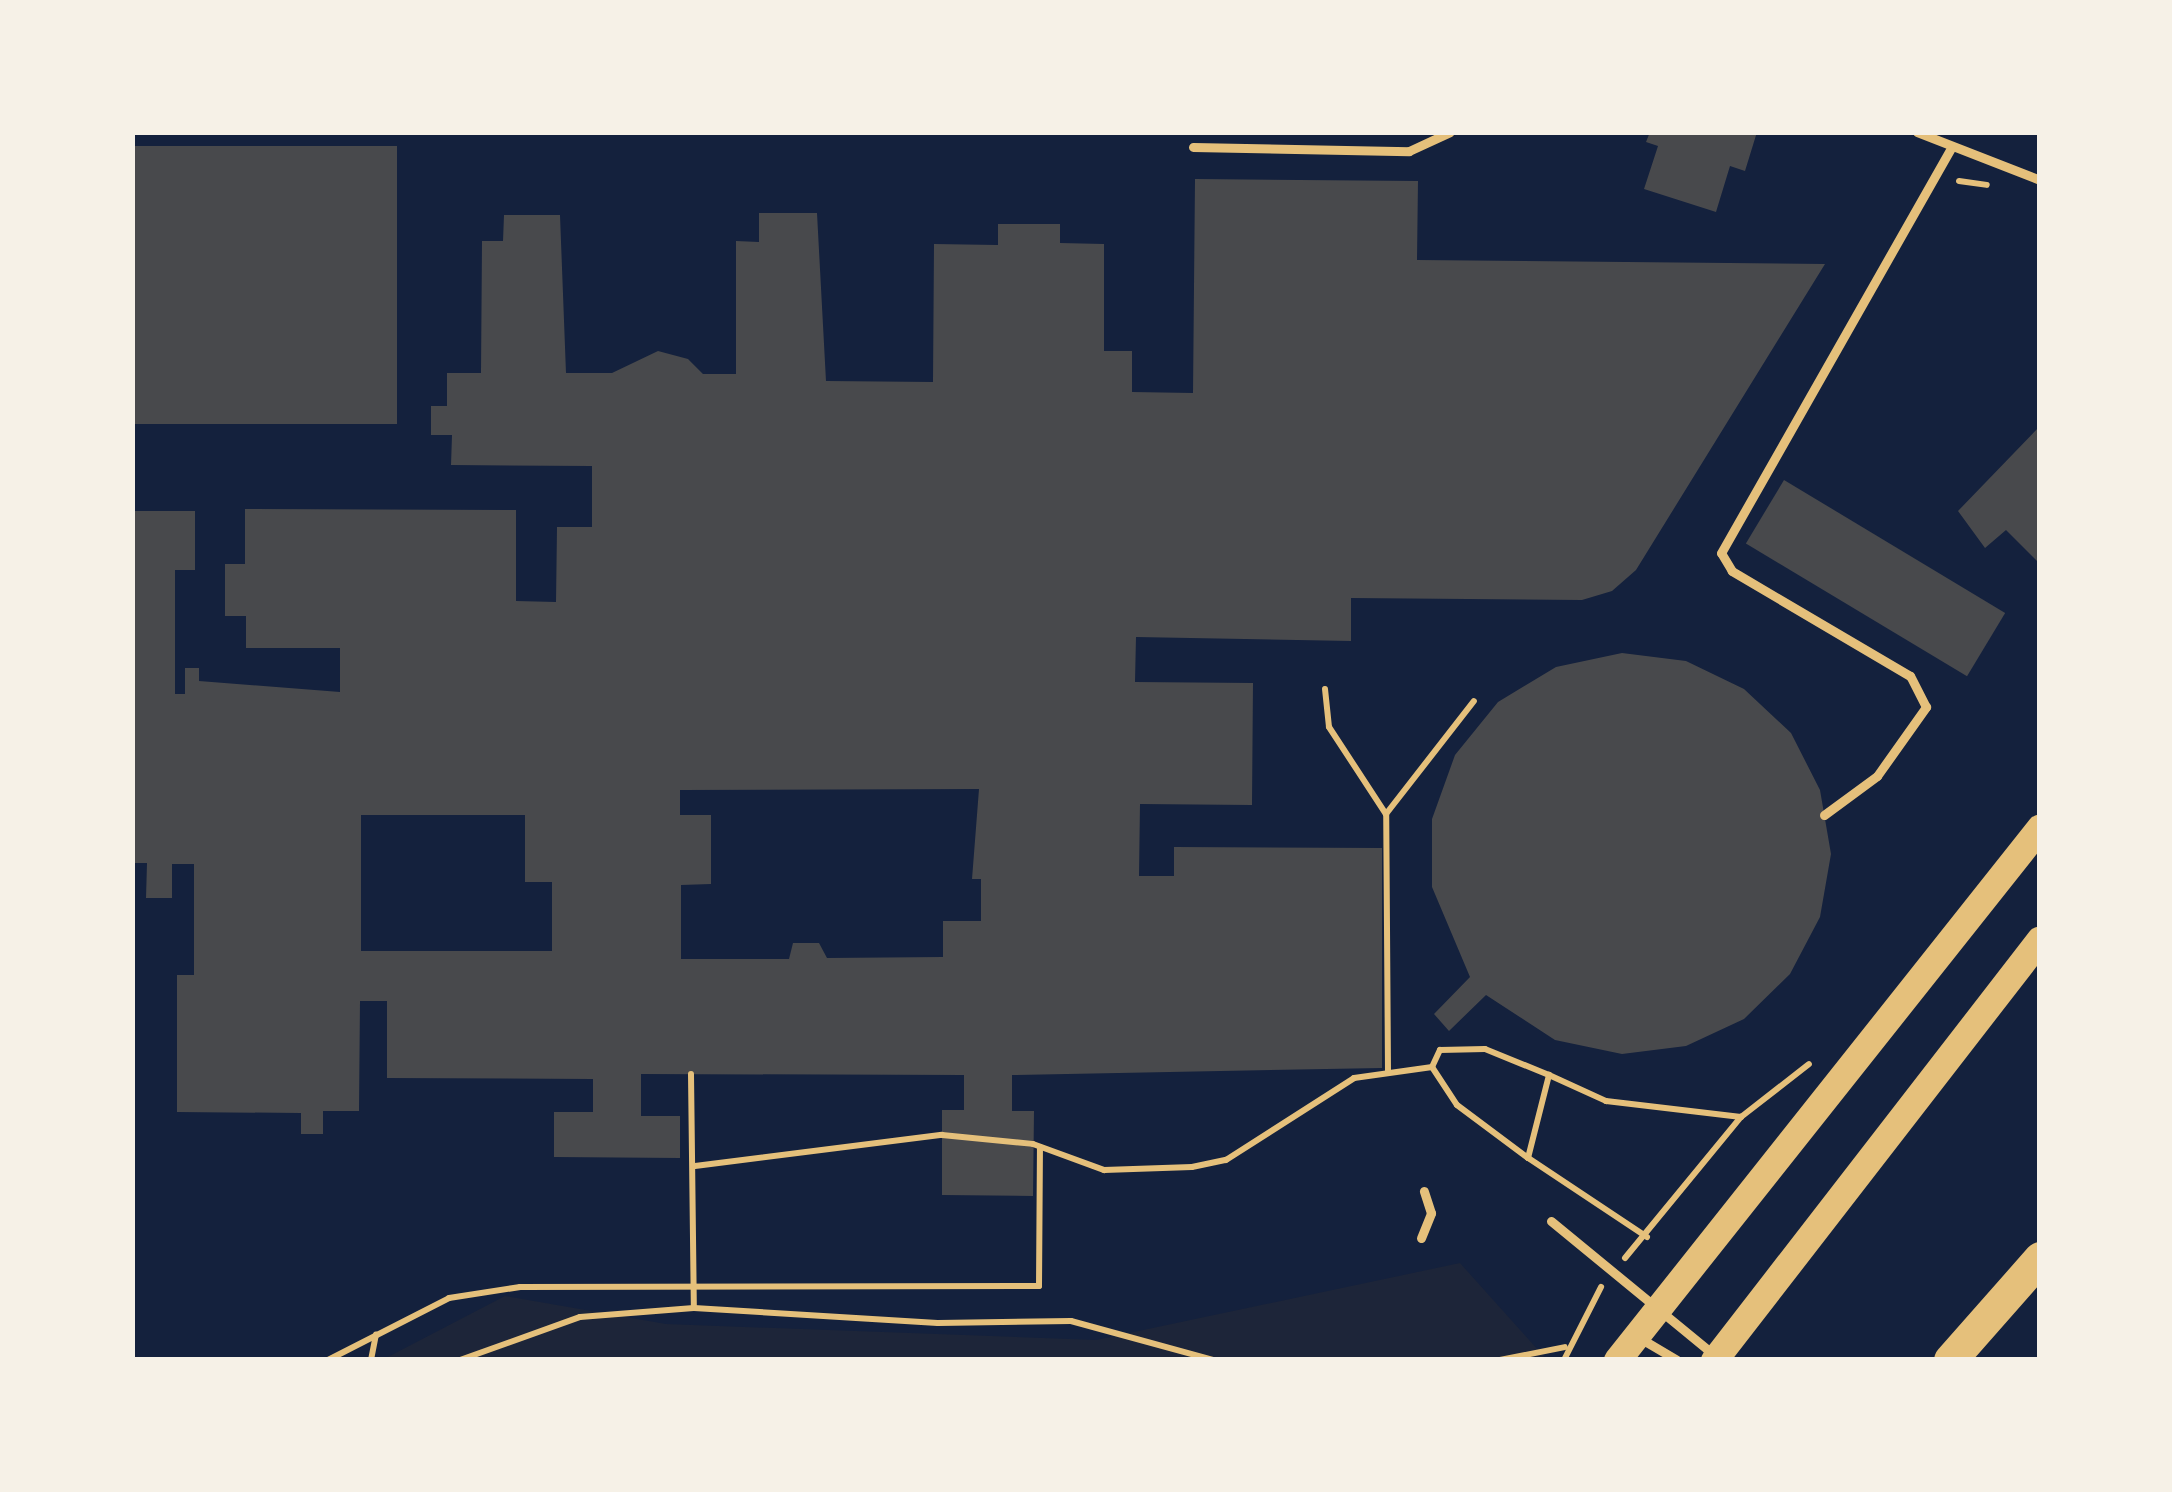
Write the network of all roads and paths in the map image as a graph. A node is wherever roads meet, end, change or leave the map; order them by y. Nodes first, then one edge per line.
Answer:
1 (1450, 132) edge
2 (1917, 132) edge
3 (1193, 147) dead end
4 (1952, 148) junction
5 (2040, 180) edge
6 (1325, 689) dead end
7 (1474, 701) dead end
8 (1386, 814) junction
9 (1824, 815) dead end
10 (2040, 827) edge
11 (2040, 938) edge
12 (1432, 1067) junction
13 (1388, 1071) junction
14 (691, 1074) dead end
15 (1549, 1075) junction
16 (1741, 1117) dead end
17 (1040, 1148) junction
18 (1528, 1158) junction
19 (695, 1166) junction
20 (1424, 1191) dead end
21 (1551, 1220) dead end
22 (1647, 1237) dead end
23 (1421, 1238) dead end
24 (2040, 1258) edge
25 (694, 1287) junction
26 (1660, 1307) junction
27 (694, 1308) junction
28 (1576, 1324) dead end
29 (377, 1331) junction
30 (1637, 1337) junction
31 (1564, 1347) junction
32 (1715, 1359) edge
33 (328, 1360) edge
34 (370, 1360) edge
35 (460, 1360) edge
36 (1214, 1360) edge
37 (1500, 1360) edge
38 (1564, 1360) edge
39 (1617, 1360) edge
40 (1677, 1360) edge
41 (1950, 1360) edge

1 - 3 lane
2 - 4 lane
4 - 5 lane
4 - 9 lane
6 - 8 path
7 - 8 path
8 - 13 path
10 - 26 main road
11 - 32 main road
12 - 13 path
12 - 15 path
12 - 18 path
13 - 17 path
14 - 19 path
15 - 16 path
15 - 18 path
17 - 19 path
17 - 25 path
18 - 22 path
19 - 25 path
20 - 23 lane
21 - 26 lane
24 - 41 highway
25 - 27 path
25 - 29 path
26 - 30 main road
26 - 32 lane
27 - 35 path
27 - 36 path
28 - 31 path
29 - 33 path
29 - 34 path
30 - 39 main road
30 - 40 lane
31 - 37 path
31 - 38 path

